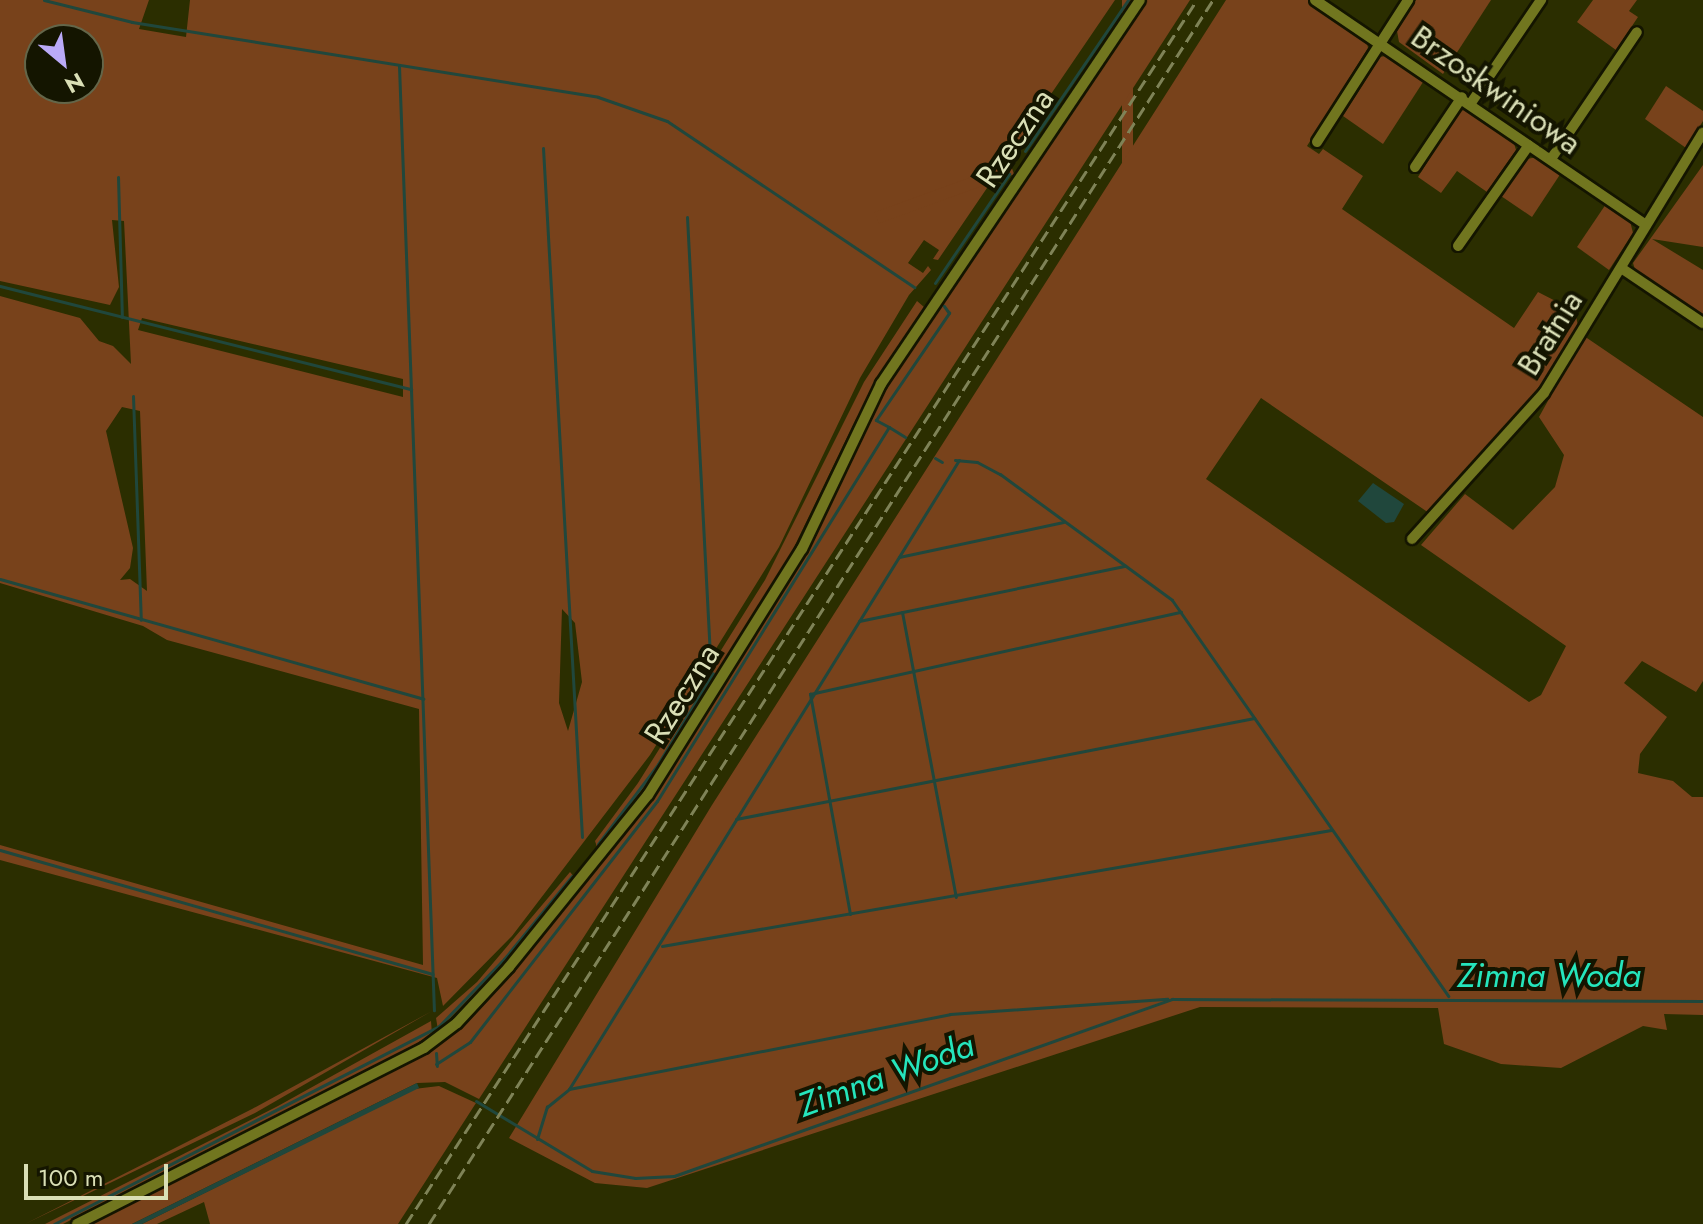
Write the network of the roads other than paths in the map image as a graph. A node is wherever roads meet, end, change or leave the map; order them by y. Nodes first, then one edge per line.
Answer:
1 (1140, 0) edge
2 (1315, 0) edge
3 (1408, 0) edge
4 (1541, 0) edge
5 (1637, 32) dead end
6 (1381, 41) junction
7 (1466, 100) junction
8 (1703, 133) edge
9 (1317, 142) dead end
10 (1529, 145) junction
11 (1551, 159) junction
12 (1415, 167) dead end
13 (1646, 225) junction
14 (1458, 246) dead end
15 (1621, 268) junction
16 (1703, 323) edge
17 (1412, 539) dead end
18 (77, 1224) edge

1 - 18 street, Rzeczna
2 - 6 street, Brzoskwiniowa
3 - 6 street
4 - 7 street
5 - 11 street
6 - 7 street, Brzoskwiniowa
6 - 9 street
7 - 10 street, Brzoskwiniowa
7 - 12 street
8 - 13 street, Bratnia
10 - 11 street, Brzoskwiniowa
10 - 14 street
11 - 13 street, Brzoskwiniowa
13 - 15 street, Bratnia
15 - 16 street
15 - 17 street, Bratnia

